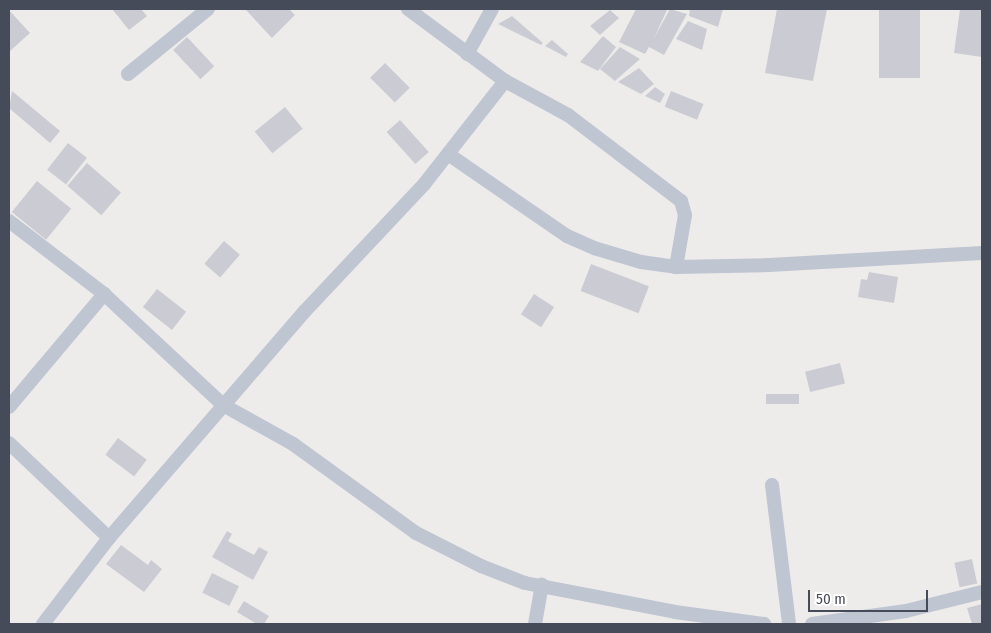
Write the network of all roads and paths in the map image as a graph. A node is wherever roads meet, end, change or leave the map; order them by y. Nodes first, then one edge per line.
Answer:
1 (208, 9) edge
2 (408, 9) edge
3 (492, 9) edge
4 (467, 54) junction
5 (128, 74) dead end
6 (505, 81) junction
7 (448, 154) junction
8 (9, 221) edge
9 (982, 253) edge
10 (676, 267) junction
11 (104, 294) junction
12 (224, 405) junction
13 (9, 407) edge
14 (9, 443) edge
15 (772, 485) dead end
16 (109, 538) junction
17 (542, 585) junction
18 (982, 592) edge
19 (43, 624) edge
20 (535, 624) edge
21 (764, 624) edge
22 (789, 624) edge
23 (812, 624) edge

1 - 5 street
2 - 4 street
3 - 4 street
4 - 6 street
6 - 7 street
6 - 10 street
7 - 10 street
7 - 12 street
8 - 11 street
9 - 10 street
11 - 12 street
11 - 13 street
12 - 16 street
12 - 17 street
14 - 16 street
15 - 22 street
16 - 19 street
17 - 20 street
17 - 21 street
18 - 23 street

